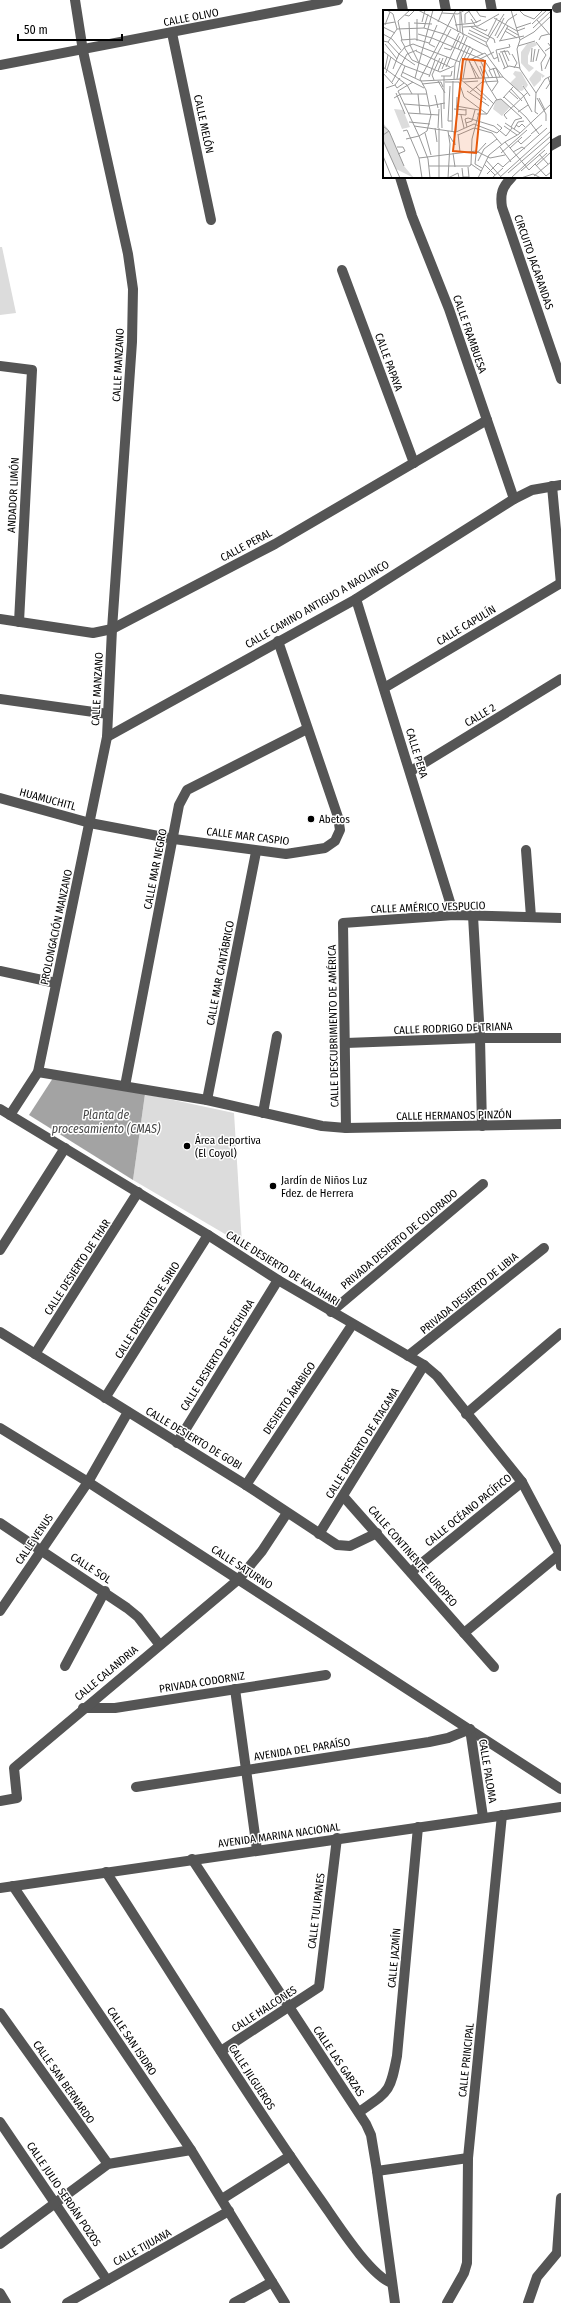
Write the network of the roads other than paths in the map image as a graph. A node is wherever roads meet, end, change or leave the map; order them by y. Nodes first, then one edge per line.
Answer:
1 (75, 0) edge
2 (338, 0) edge
3 (401, 0) edge
4 (444, 0) edge
5 (490, 0) edge
6 (322, 2) edge
7 (403, 10) edge
8 (446, 10) edge
9 (492, 10) edge
10 (172, 33) junction
11 (83, 51) junction
12 (0, 65) edge
13 (561, 140) edge
14 (551, 145) edge
15 (400, 178) edge
16 (511, 178) edge
17 (211, 220) dead end
18 (342, 270) dead end
19 (0, 366) edge
20 (561, 379) edge
21 (486, 420) junction
22 (414, 463) junction
23 (557, 486) edge
24 (514, 499) junction
25 (561, 583) edge
26 (356, 599) junction
27 (0, 619) edge
28 (19, 622) junction
29 (112, 629) junction
30 (278, 641) junction
31 (561, 679) edge
32 (384, 688) junction
33 (0, 699) edge
34 (108, 714) junction
35 (307, 729) junction
36 (107, 737) junction
37 (410, 771) junction
38 (1, 802) edge
39 (90, 823) junction
40 (174, 838) junction
41 (526, 850) dead end
42 (256, 852) junction
43 (454, 915) junction
44 (473, 916) junction
45 (531, 917) junction
46 (561, 918) edge
47 (343, 923) joint
48 (0, 971) edge
49 (56, 983) junction
50 (277, 1036) dead end
51 (480, 1038) junction
52 (561, 1038) edge
53 (346, 1043) junction
54 (38, 1072) junction
55 (126, 1086) junction
56 (207, 1100) junction
57 (0, 1109) edge
58 (263, 1113) junction
59 (10, 1115) junction
60 (561, 1124) edge
61 (482, 1126) junction
62 (346, 1128) junction
63 (65, 1148) junction
64 (483, 1184) dead end
65 (138, 1192) junction
66 (208, 1235) junction
67 (544, 1248) dead end
68 (0, 1250) edge
69 (278, 1280) junction
70 (331, 1312) junction
71 (352, 1325) junction
72 (0, 1332) edge
73 (561, 1334) edge
74 (35, 1354) junction
75 (408, 1356) junction
76 (424, 1365) junction
77 (105, 1398) junction
78 (128, 1412) junction
79 (466, 1414) junction
80 (0, 1428) edge
81 (177, 1443) junction
82 (88, 1482) junction
83 (522, 1482) junction
84 (246, 1485) junction
85 (343, 1496) junction
86 (287, 1513) junction
87 (0, 1523) edge
88 (377, 1533) junction
89 (319, 1534) junction
90 (41, 1549) junction
91 (560, 1553) edge
92 (561, 1566) edge
93 (411, 1572) junction
94 (239, 1579) junction
95 (105, 1591) junction
96 (0, 1611) edge
97 (464, 1633) junction
98 (159, 1644) junction
99 (65, 1666) dead end
100 (494, 1667) dead end
101 (326, 1675) dead end
102 (235, 1689) junction
103 (83, 1708) junction
104 (470, 1729) junction
105 (246, 1770) junction
106 (136, 1787) dead end
107 (561, 1789) edge
108 (0, 1801) edge
109 (561, 1806) edge
110 (502, 1815) junction
111 (483, 1817) junction
112 (418, 1827) junction
113 (337, 1838) junction
114 (257, 1850) junction
115 (192, 1859) junction
116 (106, 1872) junction
117 (13, 1886) junction
118 (0, 1888) edge
119 (319, 1987) joint
120 (288, 2007) junction
121 (0, 2013) edge
122 (221, 2051) junction
123 (359, 2112) junction
124 (0, 2122) edge
125 (191, 2150) junction
126 (290, 2156) junction
127 (468, 2158) junction
128 (108, 2164) junction
129 (377, 2171) junction
130 (561, 2198) edge
131 (222, 2199) junction
132 (56, 2203) junction
133 (229, 2212) junction
134 (0, 2244) edge
135 (107, 2280) junction
136 (272, 2282) junction
137 (392, 2283) junction
138 (0, 2293) edge
139 (6, 2303) edge
140 (67, 2303) edge
141 (234, 2303) edge
142 (285, 2303) edge
143 (395, 2303) edge
144 (447, 2303) edge
145 (528, 2303) edge

1 - 11 street, CALLE MANZANO
2 - 6 street, CALLE OLIVO
3 - 7 street
4 - 8 street
5 - 9 street
6 - 10 street, CALLE OLIVO
10 - 11 street, CALLE OLIVO
10 - 17 street, CALLE MELÓN
11 - 12 street, CALLE OLIVO
11 - 29 street, CALLE MANZANO
13 - 14 street
15 - 21 street, CALLE FRAMBUESA
16 - 20 street, CIRCUITO JACARANDAS
18 - 22 street, CALLE PAPAYA
19 - 28 street, ANDADOR LIMÓN
21 - 22 street, CALLE PERAL
21 - 24 street, CALLE FRAMBUESA
22 - 29 street, CALLE PERAL
23 - 24 street, CALLE CAMINO ANTIGUO A NAOLINCO
23 - 25 street
24 - 26 street, CALLE CAMINO ANTIGUO A NAOLINCO
25 - 32 street, CALLE CAPULÍN
26 - 30 street, CALLE CAMINO ANTIGUO A NAOLINCO
26 - 32 street, CALLE PERA
27 - 28 street, CALLE PERAL
28 - 29 street, CALLE PERAL
29 - 34 street, CALLE MANZANO
30 - 35 street, CALLE MAR CASPIO
30 - 36 street, CALLE CAMINO ANTIGUO A NAOLINCO
31 - 37 street, CALLE 2
32 - 37 street, CALLE PERA
33 - 34 street
34 - 36 street, CALLE MANZANO
35 - 40 street, CALLE MAR NEGRO
35 - 42 street, CALLE MAR CASPIO
36 - 39 street, PROLONGACIÓN MANZANO
37 - 43 street, CALLE PERA
38 - 39 street, HUAMUCHITL
39 - 40 street, CALLE MAR CASPIO
39 - 49 street, PROLONGACIÓN MANZANO
40 - 42 street, CALLE MAR CASPIO
40 - 55 street, CALLE MAR NEGRO
41 - 45 street
42 - 56 street, CALLE MAR CANTÁBRICO
43 - 44 street, CALLE AMÉRICO VESPUCIO
43 - 47 street, CALLE AMÉRICO VESPUCIO
44 - 45 street, CALLE AMÉRICO VESPUCIO
44 - 51 street
45 - 46 street, CALLE AMÉRICO VESPUCIO
47 - 53 street, CALLE DESCUBRIMIENTO DE AMÉRICA
48 - 49 street
49 - 54 street, PROLONGACIÓN MANZANO
50 - 58 street
51 - 52 street, CALLE RODRIGO DE TRIANA
51 - 53 street, CALLE RODRIGO DE TRIANA
51 - 61 street
53 - 62 street, CALLE DESCUBRIMIENTO DE AMÉRICA
54 - 55 street
54 - 59 street, PROLONGACIÓN MANZANO
55 - 56 street
56 - 58 street
57 - 59 street, CALLE DESIERTO DE KALAHARI
58 - 62 street
59 - 63 street, CALLE DESIERTO DE KALAHARI
60 - 61 street, CALLE HERMANOS PINZÓN
61 - 62 street, CALLE HERMANOS PINZÓN
63 - 65 street, CALLE DESIERTO DE KALAHARI
63 - 68 street
64 - 70 street, PRIVADA DESIERTO DE COLORADO
65 - 66 street, CALLE DESIERTO DE KALAHARI
65 - 74 street, CALLE DESIERTO DE THAR
66 - 69 street, CALLE DESIERTO DE KALAHARI
66 - 77 street, CALLE DESIERTO DE SIRIO
67 - 75 street, PRIVADA DESIERTO DE LIBIA
69 - 70 street, CALLE DESIERTO DE KALAHARI
69 - 81 street, CALLE DESIERTO DE SECHURA
70 - 71 street, CALLE DESIERTO DE KALAHARI
71 - 75 street, CALLE DESIERTO DE KALAHARI
71 - 84 street, DESIERTO ÁRABIGO
72 - 74 street, CALLE DESIERTO DE GOBI
73 - 79 street
74 - 77 street, CALLE DESIERTO DE GOBI
75 - 76 street, CALLE DESIERTO DE KALAHARI
76 - 79 street, CALLE DESIERTO DE KALAHARI
76 - 85 street, CALLE DESIERTO DE ATACAMA
77 - 78 street, CALLE DESIERTO DE GOBI
78 - 81 street, CALLE DESIERTO DE GOBI
78 - 82 street, CALLE VENUS
79 - 83 street, CALLE DESIERTO DE KALAHARI
80 - 82 street, CALLE SATURNO
81 - 84 street, CALLE DESIERTO DE GOBI
82 - 90 street, CALLE VENUS
82 - 94 street, CALLE SATURNO
83 - 91 street, CALLE DESIERTO DE KALAHARI
83 - 93 street, CALLE OCÉANO PACÍFICO
84 - 86 street, CALLE DESIERTO DE GOBI
85 - 88 street, CALLE CONTINENTE EUROPEO
85 - 89 street, CALLE DESIERTO DE ATACAMA
86 - 89 street, CALLE DESIERTO DE GOBI
86 - 94 street, CALLE CALANDRIA
87 - 90 street, CALLE SOL
88 - 89 street, CALLE DESIERTO DE GOBI
88 - 93 street, CALLE CONTINENTE EUROPEO
90 - 95 street, CALLE SOL
90 - 96 street, CALLE VENUS
91 - 92 street
91 - 97 street
93 - 97 street, CALLE CONTINENTE EUROPEO
94 - 98 street, CALLE CALANDRIA
94 - 104 street, CALLE SATURNO
95 - 98 street, CALLE SOL
95 - 99 street
97 - 100 street, CALLE CONTINENTE EUROPEO
98 - 103 street, CALLE CALANDRIA
101 - 102 street, PRIVADA CODORNIZ
102 - 103 street, PRIVADA CODORNIZ
102 - 105 street
103 - 108 street, CALLE CALANDRIA
104 - 105 street, AVENIDA DEL PARAÍSO
104 - 107 street, CALLE SATURNO
104 - 111 street, CALLE PALOMA
105 - 106 street, AVENIDA DEL PARAÍSO
105 - 114 street
109 - 110 street, AVENIDA MARINA NACIONAL
110 - 111 street, AVENIDA MARINA NACIONAL
110 - 127 street, CALLE PRINCIPAL
111 - 112 street, AVENIDA MARINA NACIONAL
112 - 113 street, AVENIDA MARINA NACIONAL
112 - 123 street, CALLE JAZMÍN
113 - 114 street, AVENIDA MARINA NACIONAL
113 - 119 street, CALLE TULIPANES
114 - 115 street, AVENIDA MARINA NACIONAL
115 - 116 street, AVENIDA MARINA NACIONAL
115 - 120 street, CALLE LAS GARZAS
116 - 117 street, AVENIDA MARINA NACIONAL
116 - 122 street, CALLE JILGUEROS
117 - 118 street, AVENIDA MARINA NACIONAL
117 - 125 street, CALLE SAN ISIDRO
119 - 120 street, CALLE HALCONES
120 - 122 street, CALLE HALCONES
120 - 123 street, CALLE LAS GARZAS
121 - 128 street, CALLE SAN BERNARDO
122 - 126 street, CALLE JILGUEROS
123 - 129 street, CALLE LAS GARZAS
124 - 132 street, CALLE JULIO SERDÁN POZOS
125 - 128 street
125 - 131 street, CALLE SAN ISIDRO
126 - 131 street
126 - 137 street, CALLE JILGUEROS
127 - 129 street
127 - 144 street, CALLE PRINCIPAL
128 - 132 street
129 - 137 street, CALLE LAS GARZAS
130 - 145 street
131 - 133 street, CALLE SAN ISIDRO
132 - 134 street
132 - 135 street, CALLE JULIO SERDÁN POZOS
133 - 135 street, CALLE TIJUANA
133 - 136 street, CALLE SAN ISIDRO
135 - 140 street, CALLE TIJUANA
136 - 141 street
136 - 142 street, CALLE SAN ISIDRO
137 - 143 street, CALLE LAS GARZAS
138 - 139 street

